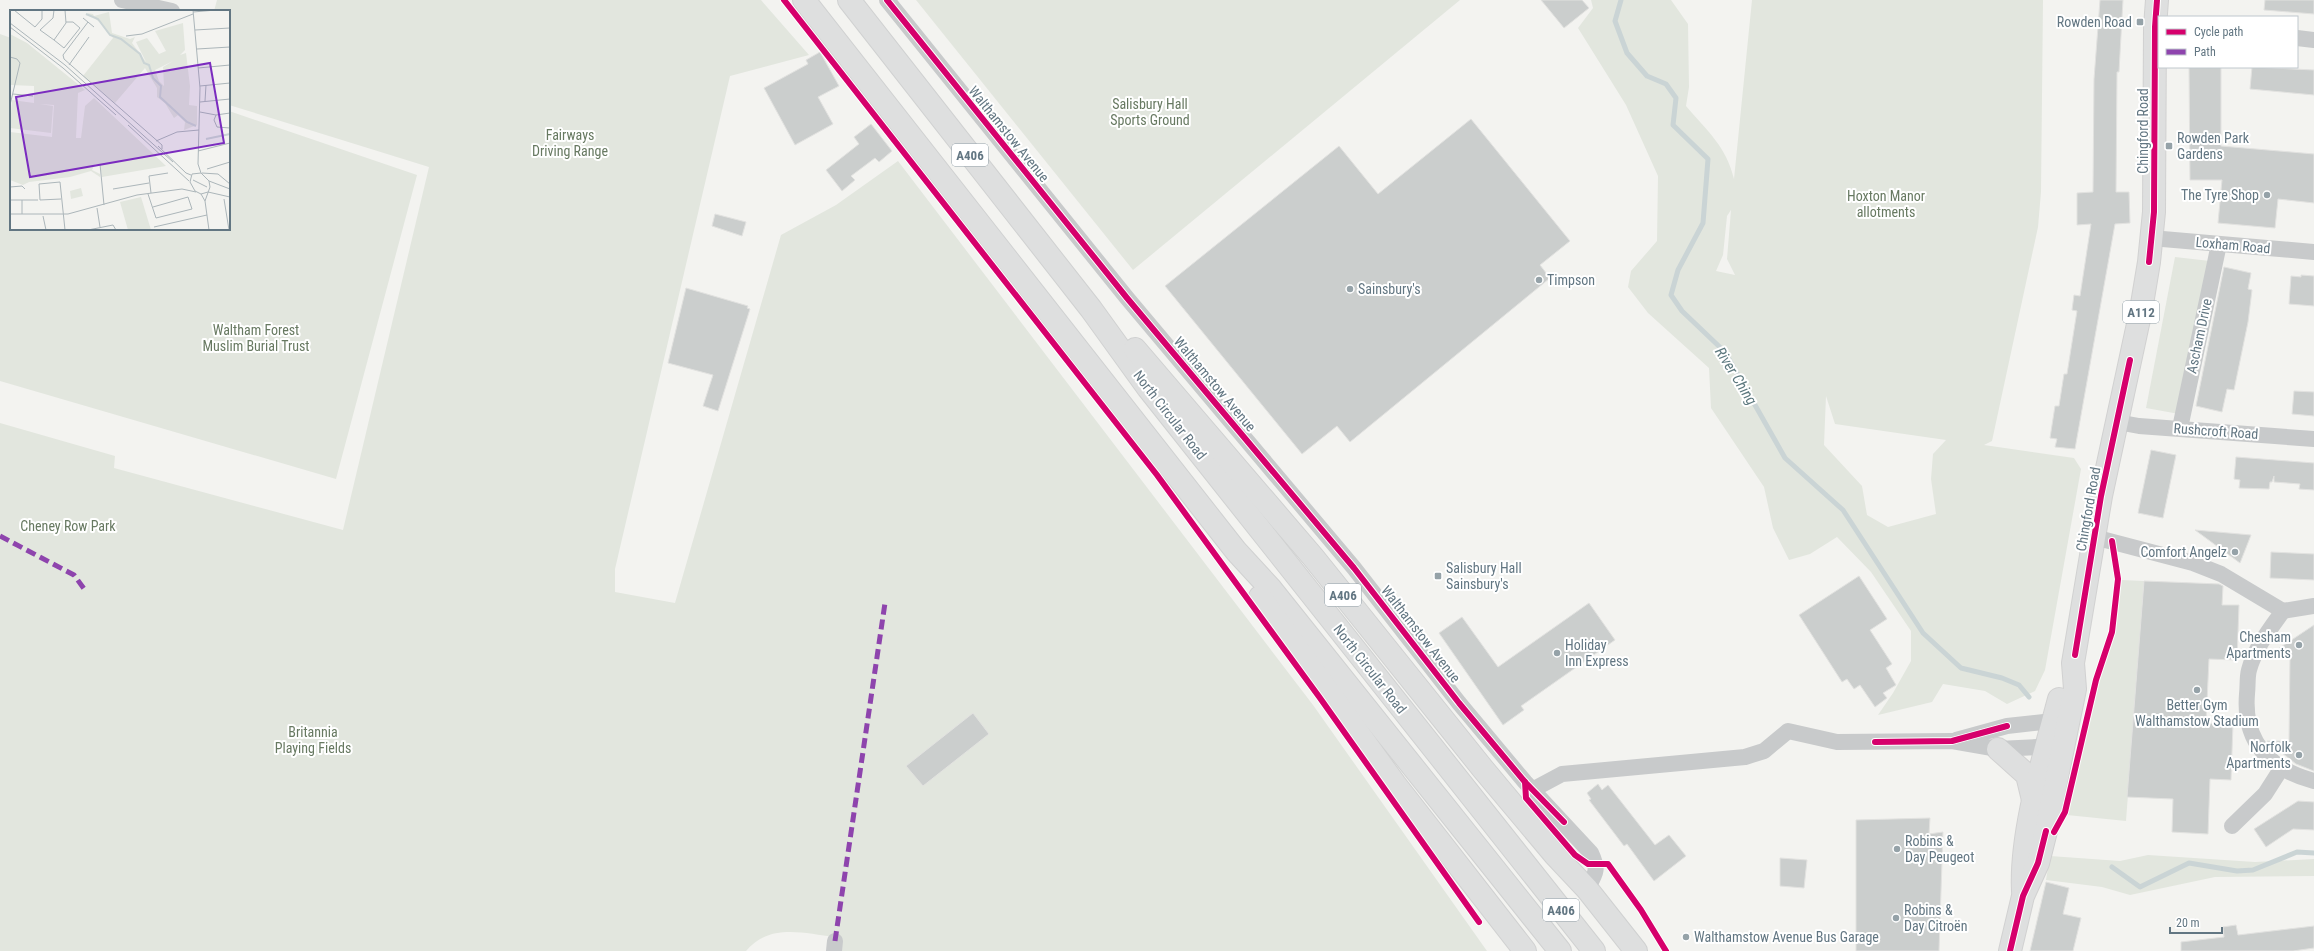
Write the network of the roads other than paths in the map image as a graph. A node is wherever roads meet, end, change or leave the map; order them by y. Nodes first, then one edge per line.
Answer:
1 (122, 0) edge
2 (804, 0) edge
3 (849, 0) edge
4 (888, 0) edge
5 (2157, 0) edge
6 (167, 10) edge
7 (2157, 27) edge
8 (2298, 38) edge
9 (2314, 40) edge
10 (2151, 238) junction
11 (2219, 244) junction
12 (2314, 252) edge
13 (1090, 309) junction
14 (2117, 422) junction
15 (2180, 428) junction
16 (2314, 439) edge
17 (2094, 537) junction
18 (1236, 550) junction
19 (2314, 606) edge
20 (2283, 611) junction
21 (2061, 721) junction
22 (1952, 741) junction
23 (2056, 746) junction
24 (1998, 749) junction
25 (2281, 770) junction
26 (2314, 781) edge
27 (1530, 786) junction
28 (2034, 803) junction
29 (2232, 826) dead end
30 (1587, 889) junction
31 (2023, 896) junction
32 (1525, 951) edge
33 (1560, 951) edge
34 (1594, 951) edge
35 (1636, 951) edge
36 (2010, 951) edge

1 - 6 street
2 - 18 main road, A406
3 - 13 main road, A406
4 - 27 street, Walthamstow Avenue
5 - 7 main road, Chingford Road / A112
7 - 10 main road, Chingford Road / A112
8 - 9 street
10 - 11 street, Loxham Road
10 - 14 main road, Chingford Road / A112
11 - 12 street, Loxham Road
11 - 15 street, Ascham Drive
13 - 30 main road, A406
13 - 34 main road, North Circular Road / A406
14 - 15 street, Rushcroft Road
14 - 17 main road, Chingford Road / A112
15 - 16 street, Rushcroft Road
17 - 20 street
17 - 21 main road, Chingford Road / A112
18 - 32 main road, A406
18 - 33 main road, North Circular Road / A406
19 - 20 street
20 - 25 street
21 - 22 street
21 - 23 main road, Chingford Road / A112
22 - 24 street
22 - 27 street
23 - 24 street
23 - 28 main road, Chingford Road / A112
23 - 31 main road, Chingford Road / A112
24 - 28 main road
25 - 26 street
25 - 29 street
27 - 30 street, Walthamstow Avenue
28 - 31 main road, Chingford Road / A112
30 - 35 main road, A406
31 - 36 main road, Chingford Road / A112

